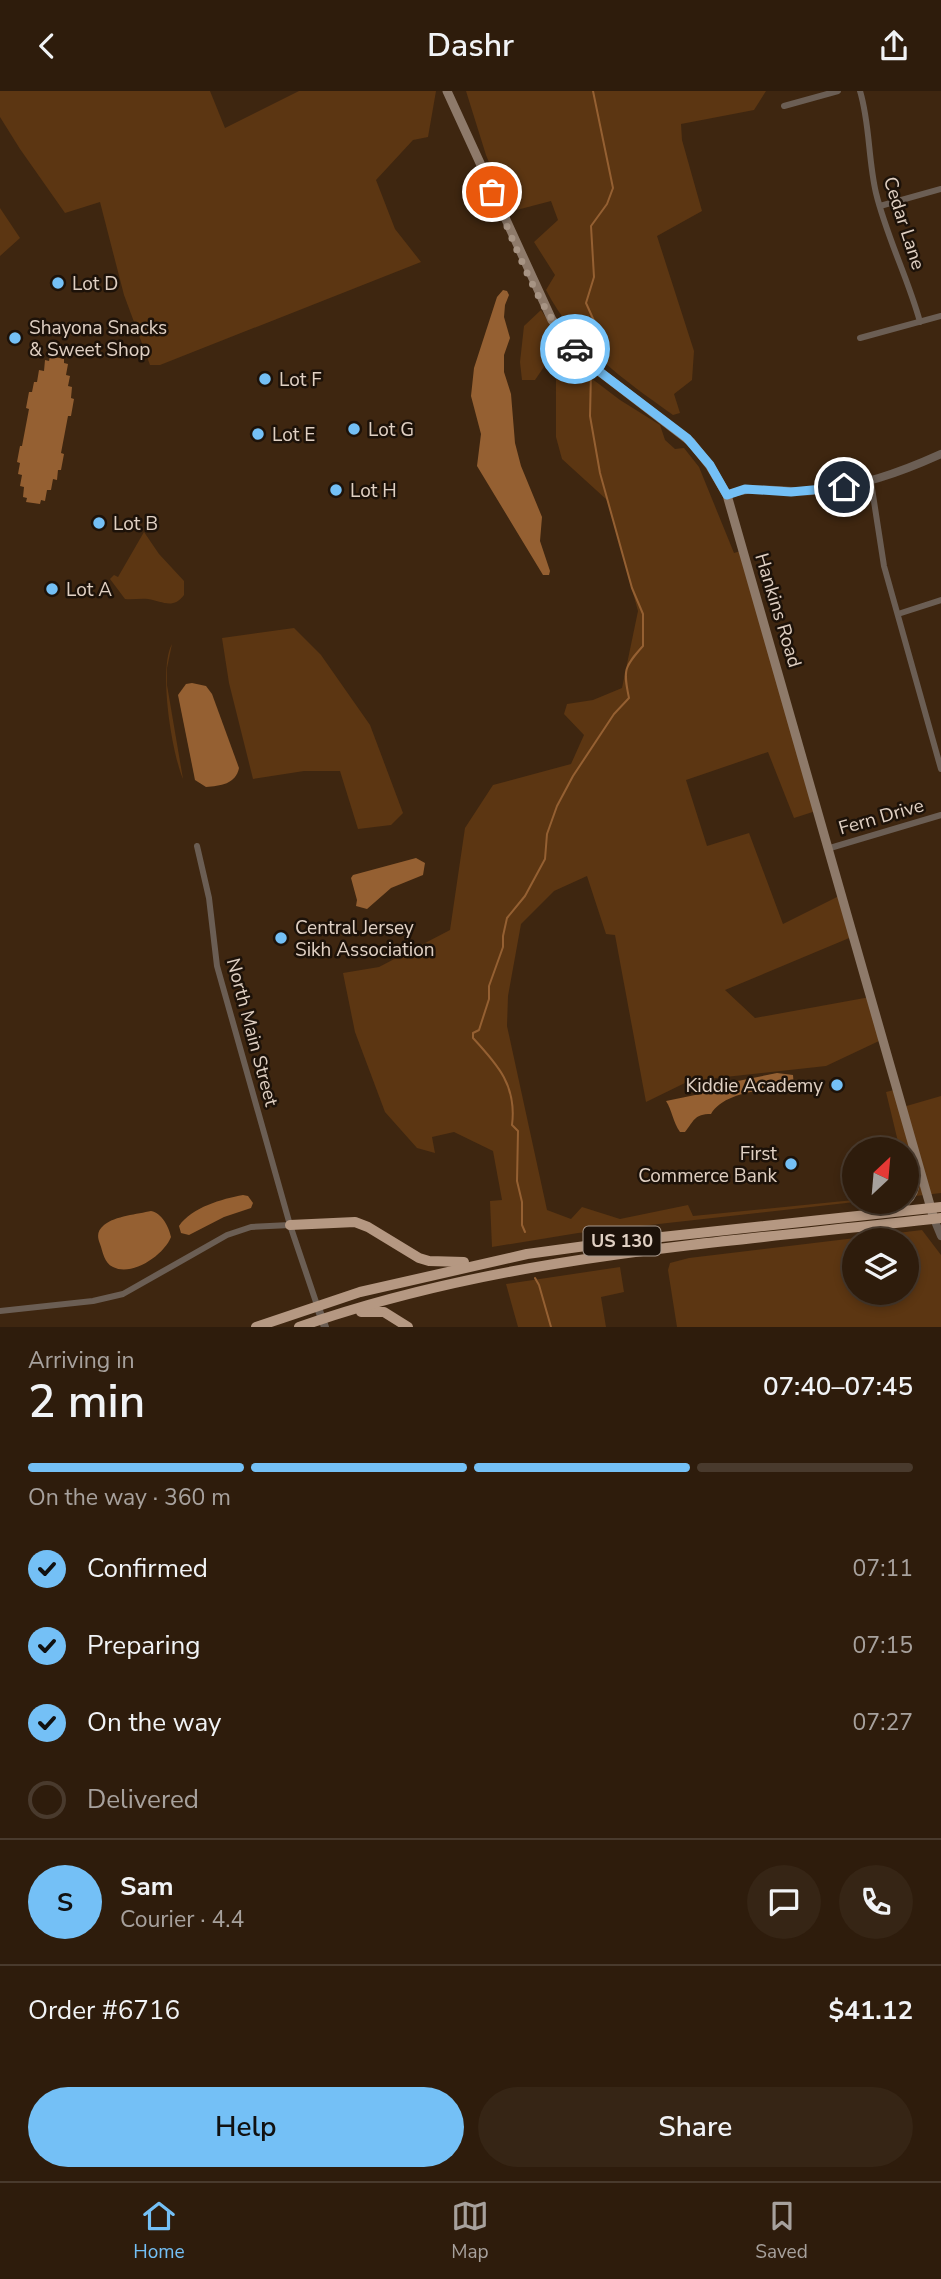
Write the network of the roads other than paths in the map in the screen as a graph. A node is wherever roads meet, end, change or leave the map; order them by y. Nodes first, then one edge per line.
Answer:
1 (447, 91) edge
2 (838, 91) edge
3 (860, 91) edge
4 (784, 106) dead end
5 (941, 189) edge
6 (880, 206) junction
7 (941, 316) edge
8 (920, 322) junction
9 (860, 338) dead end
10 (941, 454) edge
11 (871, 482) junction
12 (727, 495) junction
13 (941, 600) edge
14 (898, 614) junction
15 (941, 737) edge
16 (933, 740) junction
17 (941, 769) edge
18 (941, 815) edge
19 (197, 846) dead end
20 (830, 848) junction
21 (911, 1137) edge
22 (919, 1161) edge
23 (919, 1213) edge
24 (937, 1213) edge
25 (866, 1215) edge
26 (290, 1225) junction
27 (941, 1236) edge
28 (495, 1260) junction
29 (317, 1305) junction
30 (0, 1311) edge
31 (348, 1312) junction
32 (323, 1323) edge
33 (256, 1327) edge
34 (299, 1327) edge
35 (408, 1327) edge

1 - 12 main road, Hankins Road
2 - 4 street
3 - 6 street, Cedar Lane
5 - 6 street
6 - 8 street, Cedar Lane
7 - 8 street
8 - 9 street
10 - 11 street
11 - 12 street
11 - 14 street
12 - 20 main road, Hankins Road
13 - 14 street
14 - 16 street
15 - 16 street
16 - 17 street
18 - 20 street, Fern Drive
19 - 26 street, North Main Street
20 - 21 main road, Hankins Road
22 - 24 main road, Hankins Road
23 - 24 highway, US 130
24 - 27 street
24 - 31 highway, US 130
25 - 28 highway, US 130
26 - 28 highway
26 - 29 street, North Main Street
26 - 30 street
28 - 29 highway, US 130
29 - 32 street
29 - 33 highway, US 130
31 - 32 highway, US 130
31 - 35 highway
32 - 34 highway, US 130

